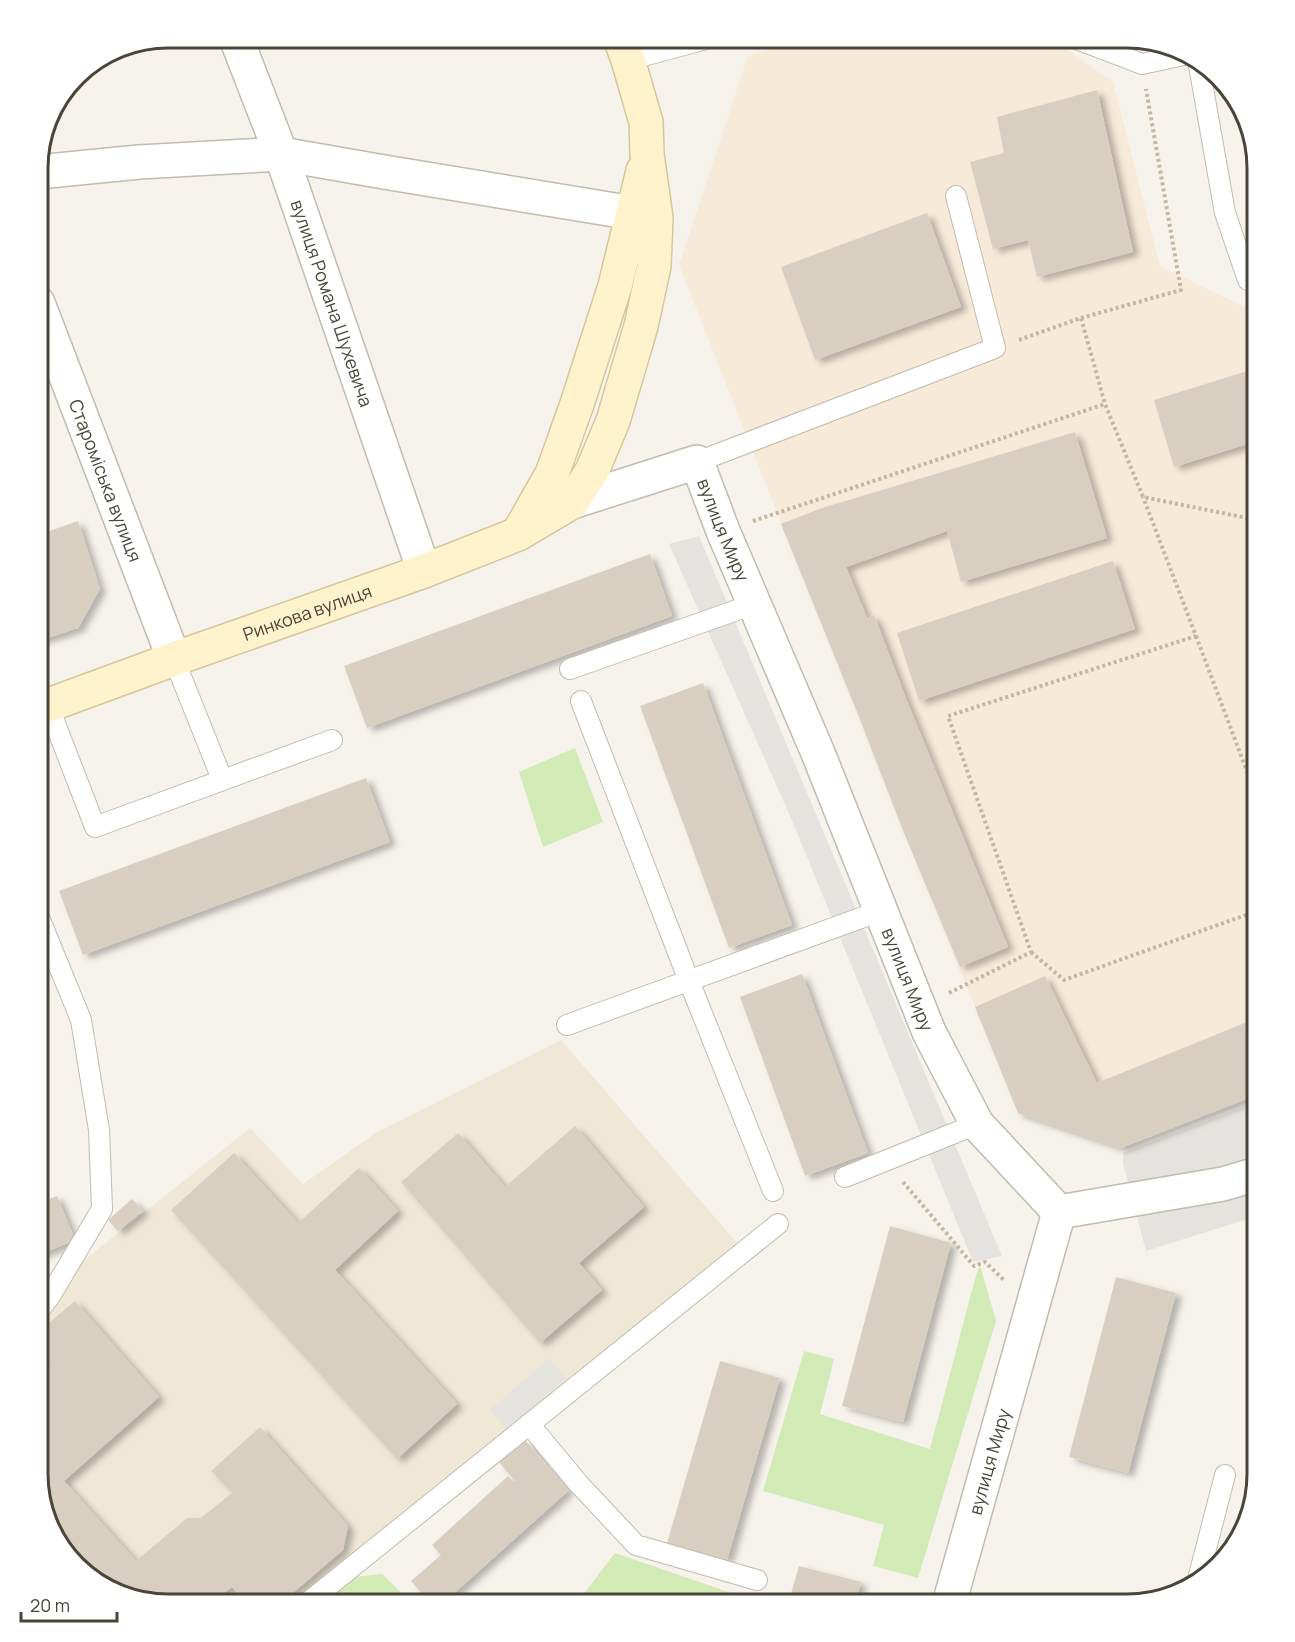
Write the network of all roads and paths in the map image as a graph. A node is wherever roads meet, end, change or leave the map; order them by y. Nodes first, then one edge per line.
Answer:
1 (240, 48) edge
2 (1100, 48) edge
3 (624, 49) edge
4 (1173, 57) edge
5 (1142, 64) junction
6 (1200, 73) edge
7 (281, 154) junction
8 (647, 154) junction
9 (48, 171) edge
10 (956, 196) dead end
11 (633, 213) junction
12 (1247, 277) edge
13 (1081, 318) junction
14 (48, 329) edge
15 (995, 348) junction
16 (1105, 404) junction
17 (697, 462) junction
18 (1143, 497) junction
19 (572, 502) junction
20 (1247, 518) edge
21 (723, 531) junction
22 (518, 534) junction
23 (424, 571) junction
24 (754, 604) junction
25 (1197, 636) junction
26 (174, 659) junction
27 (570, 669) dead end
28 (581, 701) dead end
29 (48, 705) edge
30 (48, 719) edge
31 (332, 740) dead end
32 (1247, 771) edge
33 (222, 779) junction
34 (880, 911) junction
35 (1247, 915) edge
36 (48, 939) edge
37 (1031, 952) junction
38 (688, 981) junction
39 (919, 1008) junction
40 (567, 1025) dead end
41 (977, 1124) junction
42 (885, 1161) junction
43 (845, 1177) dead end
44 (1247, 1177) edge
45 (773, 1191) dead end
46 (1059, 1212) junction
47 (778, 1224) dead end
48 (1009, 1286) dead end
49 (48, 1298) edge
50 (529, 1424) junction
51 (1225, 1474) dead end
52 (1201, 1568) edge
53 (757, 1580) dead end
54 (320, 1594) edge
55 (953, 1594) edge

1 - 7 street, вулиця Романа Шухевича
2 - 5 lane
3 - 8 main road
4 - 5 lane
5 - 13 path
6 - 12 lane
7 - 9 street
7 - 11 street
7 - 23 street, вулиця Романа Шухевича
8 - 11 main road
8 - 19 main road
10 - 15 lane
11 - 22 main road
13 - 15 path
13 - 16 path
14 - 26 street, Староміська вулиця
15 - 17 lane
16 - 18 path
16 - 21 path
17 - 19 street, вулиця Миру
17 - 21 street, вулиця Миру
18 - 20 path
18 - 25 path
19 - 22 main road, Ринкова вулиця
21 - 24 street, вулиця Миру
22 - 23 main road, Ринкова вулиця
23 - 26 main road, Ринкова вулиця
24 - 27 lane
24 - 34 street, вулиця Миру
25 - 32 path
25 - 37 path
26 - 29 main road, Ринкова вулиця
26 - 33 lane
28 - 38 lane
30 - 33 lane
31 - 33 lane
34 - 38 lane
34 - 39 street, вулиця Миру
35 - 37 path
36 - 49 lane
37 - 39 path
38 - 40 lane
38 - 45 lane
39 - 41 street, вулиця Миру
41 - 42 lane
41 - 46 street, вулиця Миру
42 - 43 lane
42 - 48 path
44 - 46 street
46 - 55 street, вулиця Миру
47 - 50 lane
50 - 53 lane
50 - 54 lane
51 - 52 lane

